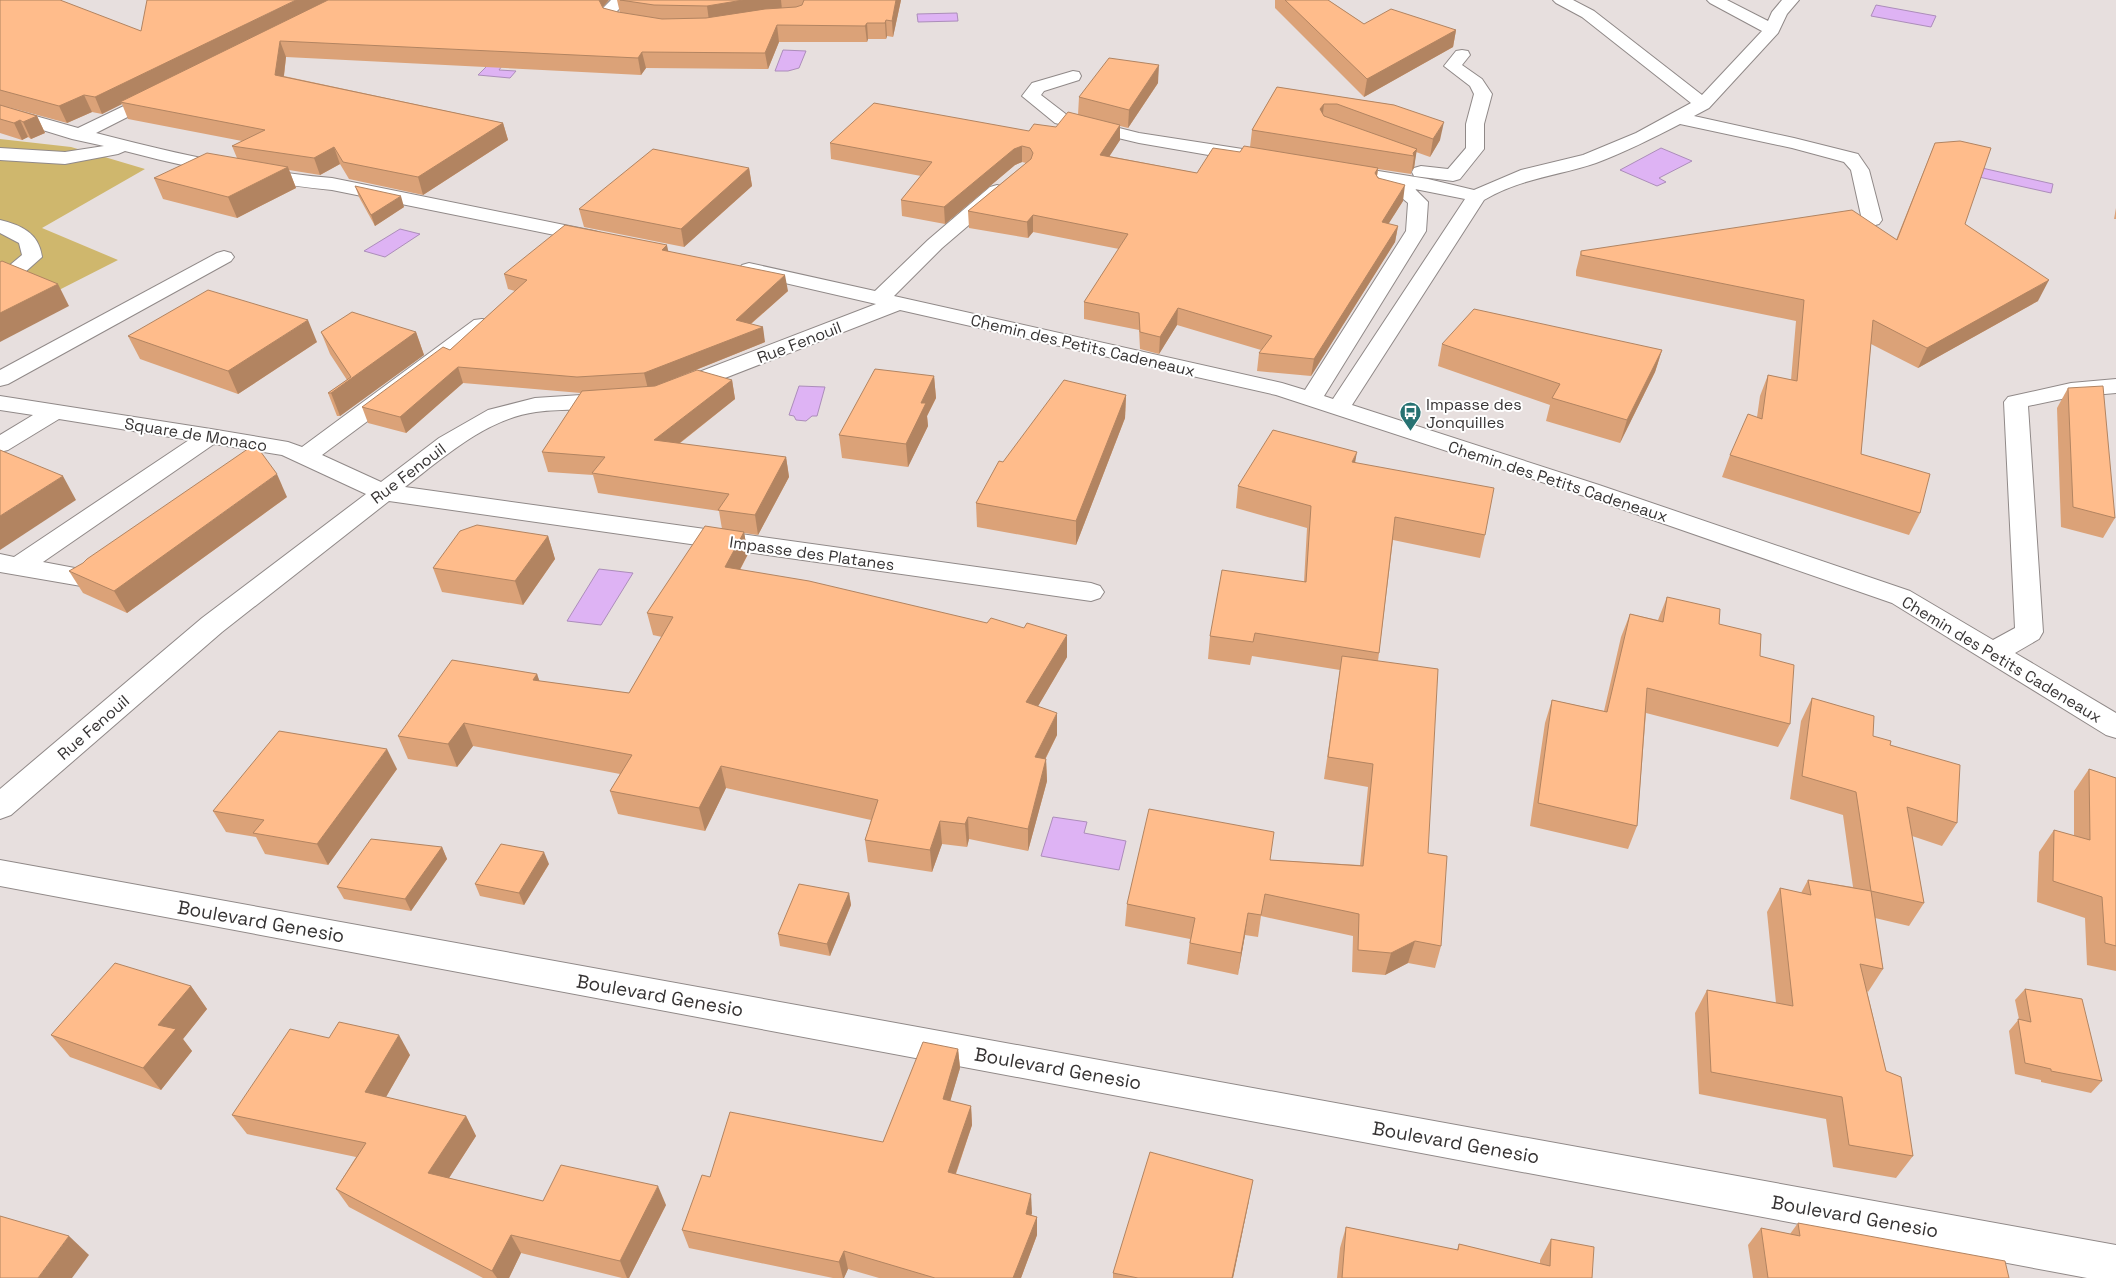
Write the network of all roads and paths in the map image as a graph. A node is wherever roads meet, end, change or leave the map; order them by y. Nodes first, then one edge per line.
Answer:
1 (620, 0) edge
2 (1560, 0) edge
3 (1715, 0) edge
4 (1791, 0) edge
5 (656, 27) edge
6 (1772, 30) junction
7 (1462, 55) dead end
8 (1073, 76) dead end
9 (173, 87) edge
10 (1703, 104) junction
11 (0, 111) edge
12 (1678, 118) junction
13 (78, 135) junction
14 (126, 147) junction
15 (1336, 153) edge
16 (0, 154) edge
17 (1408, 157) edge
18 (1264, 158) edge
19 (1453, 175) junction
20 (1009, 181) edge
21 (1483, 192) junction
22 (1872, 220) dead end
23 (0, 226) edge
24 (613, 241) edge
25 (224, 257) dead end
26 (729, 264) edge
27 (0, 276) edge
28 (889, 301) junction
29 (482, 325) edge
30 (0, 379) edge
31 (2116, 386) edge
32 (659, 395) edge
33 (632, 399) edge
34 (1311, 400) junction
35 (0, 403) edge
36 (1338, 408) junction
37 (55, 412) junction
38 (211, 436) junction
39 (0, 445) edge
40 (305, 456) junction
41 (384, 492) junction
42 (10, 564) edge
43 (87, 578) edge
44 (1091, 592) dead end
45 (1993, 653) junction
46 (2116, 727) edge
47 (0, 807) edge
48 (0, 873) edge
49 (2116, 1264) edge

1 - 5 street
2 - 10 street
3 - 6 street
4 - 6 street
6 - 10 street
7 - 19 street
8 - 18 street
9 - 13 street
10 - 12 street
11 - 13 street
12 - 21 street
12 - 22 street
13 - 14 street
14 - 16 street
14 - 24 street
15 - 19 street
17 - 19 street
19 - 21 street
20 - 28 street
21 - 34 street
21 - 36 street
23 - 27 street
25 - 30 street
26 - 28 street, Chemin des Petits Cadeneaux
28 - 32 street, Rue Fenouil
28 - 34 street, Chemin des Petits Cadeneaux
29 - 40 street
31 - 45 street
33 - 41 street, Rue Fenouil
34 - 36 street, Chemin des Petits Cadeneaux
35 - 37 street, Square de Monaco
36 - 45 street, Chemin des Petits Cadeneaux
37 - 38 street, Square de Monaco
37 - 39 street
38 - 40 street, Square de Monaco
38 - 42 street
40 - 41 street, Square de Monaco
41 - 44 street, Impasse des Platanes
41 - 47 street, Rue Fenouil
42 - 43 street
45 - 46 street, Chemin des Petits Cadeneaux
48 - 49 street, Boulevard Genesio

